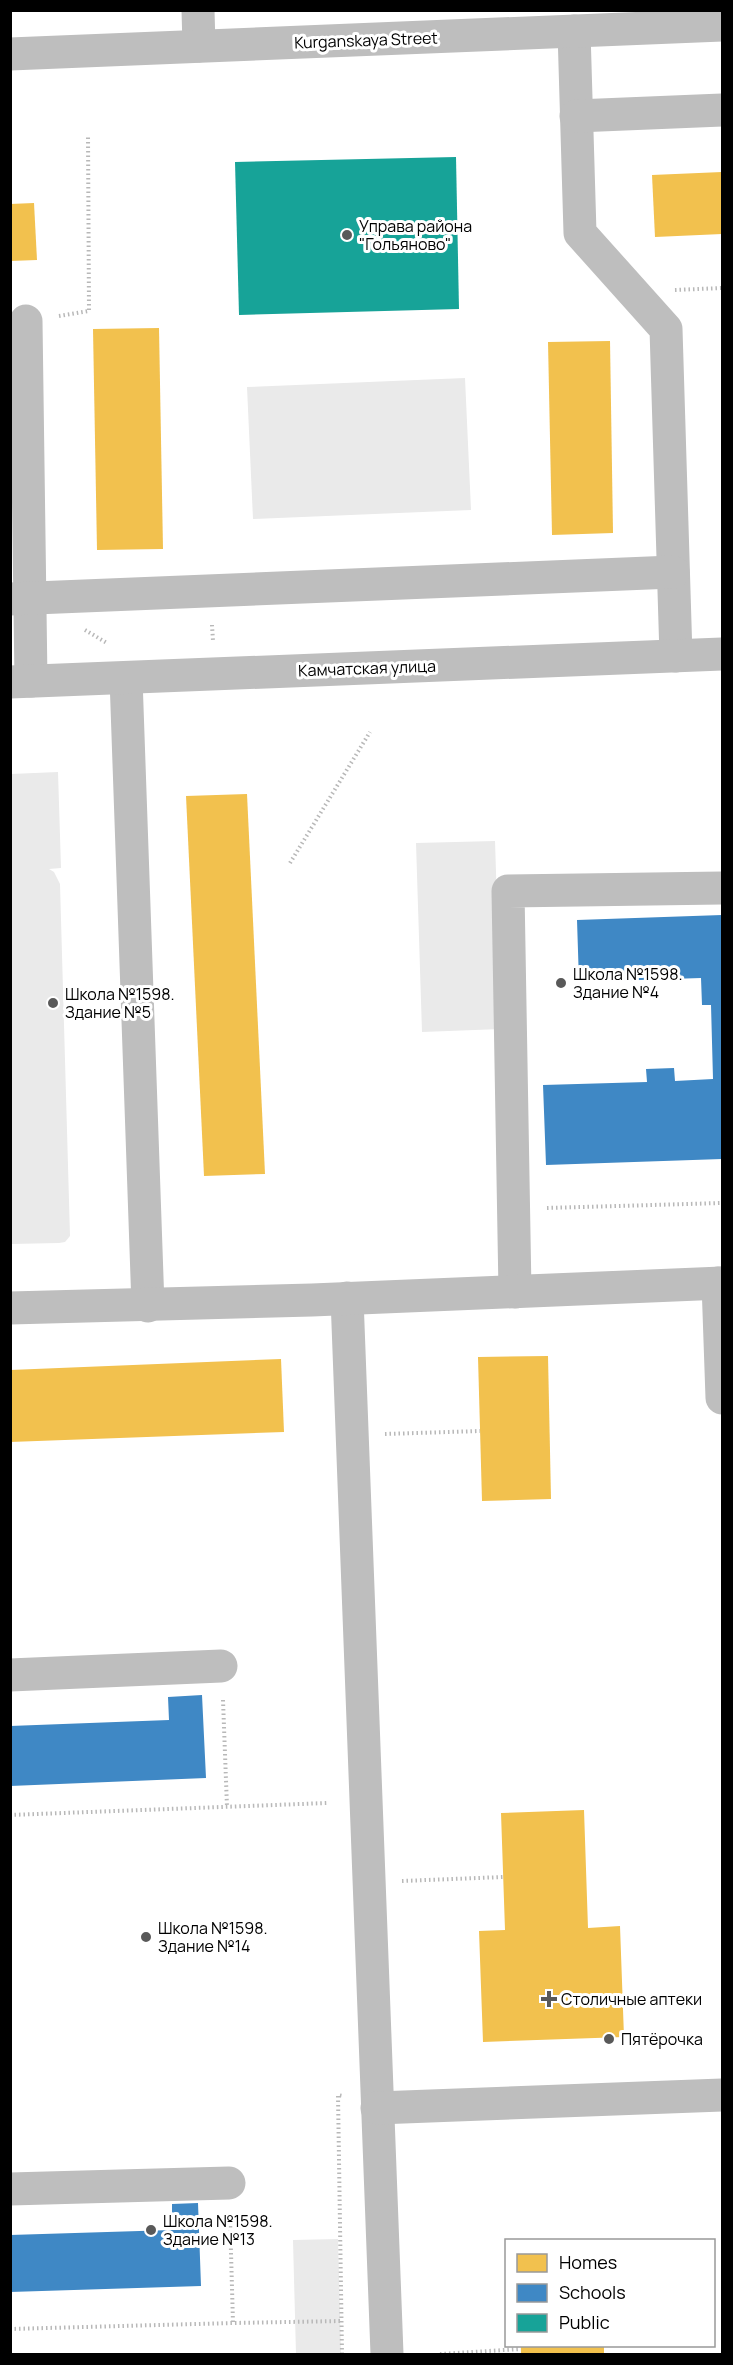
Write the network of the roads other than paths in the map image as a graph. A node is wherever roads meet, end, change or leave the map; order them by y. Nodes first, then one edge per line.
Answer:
1 (198, 10) edge
2 (723, 25) edge
3 (574, 31) junction
4 (199, 46) junction
5 (10, 54) edge
6 (723, 111) edge
7 (576, 116) junction
8 (26, 321) road end
9 (673, 572) junction
10 (20, 598) edge
11 (723, 654) edge
12 (676, 656) junction
13 (126, 678) junction
14 (21, 681) edge
15 (723, 888) edge
16 (720, 1283) edge
17 (515, 1292) junction
18 (347, 1298) junction
19 (148, 1306) junction
20 (10, 1308) edge
21 (723, 1398) edge
22 (221, 1666) road end
23 (10, 1675) edge
24 (723, 2095) edge
25 (378, 2108) junction
26 (229, 2183) road end
27 (10, 2189) edge
28 (387, 2355) edge

1 - 4 street
2 - 3 street, Kurganskaya Street
3 - 4 street, Kurganskaya Street
3 - 7 street
4 - 5 street, Kurganskaya Street
6 - 7 street
7 - 9 street
8 - 10 street
9 - 10 street
9 - 12 street
10 - 14 street
11 - 12 street, Камчатская улица
12 - 13 street, Камчатская улица
13 - 14 street, Камчатская улица
13 - 19 street
15 - 17 street
16 - 17 street
16 - 21 street
17 - 18 street
18 - 19 street
18 - 25 street
19 - 20 street
22 - 23 street
24 - 25 street
25 - 28 street
26 - 27 street

